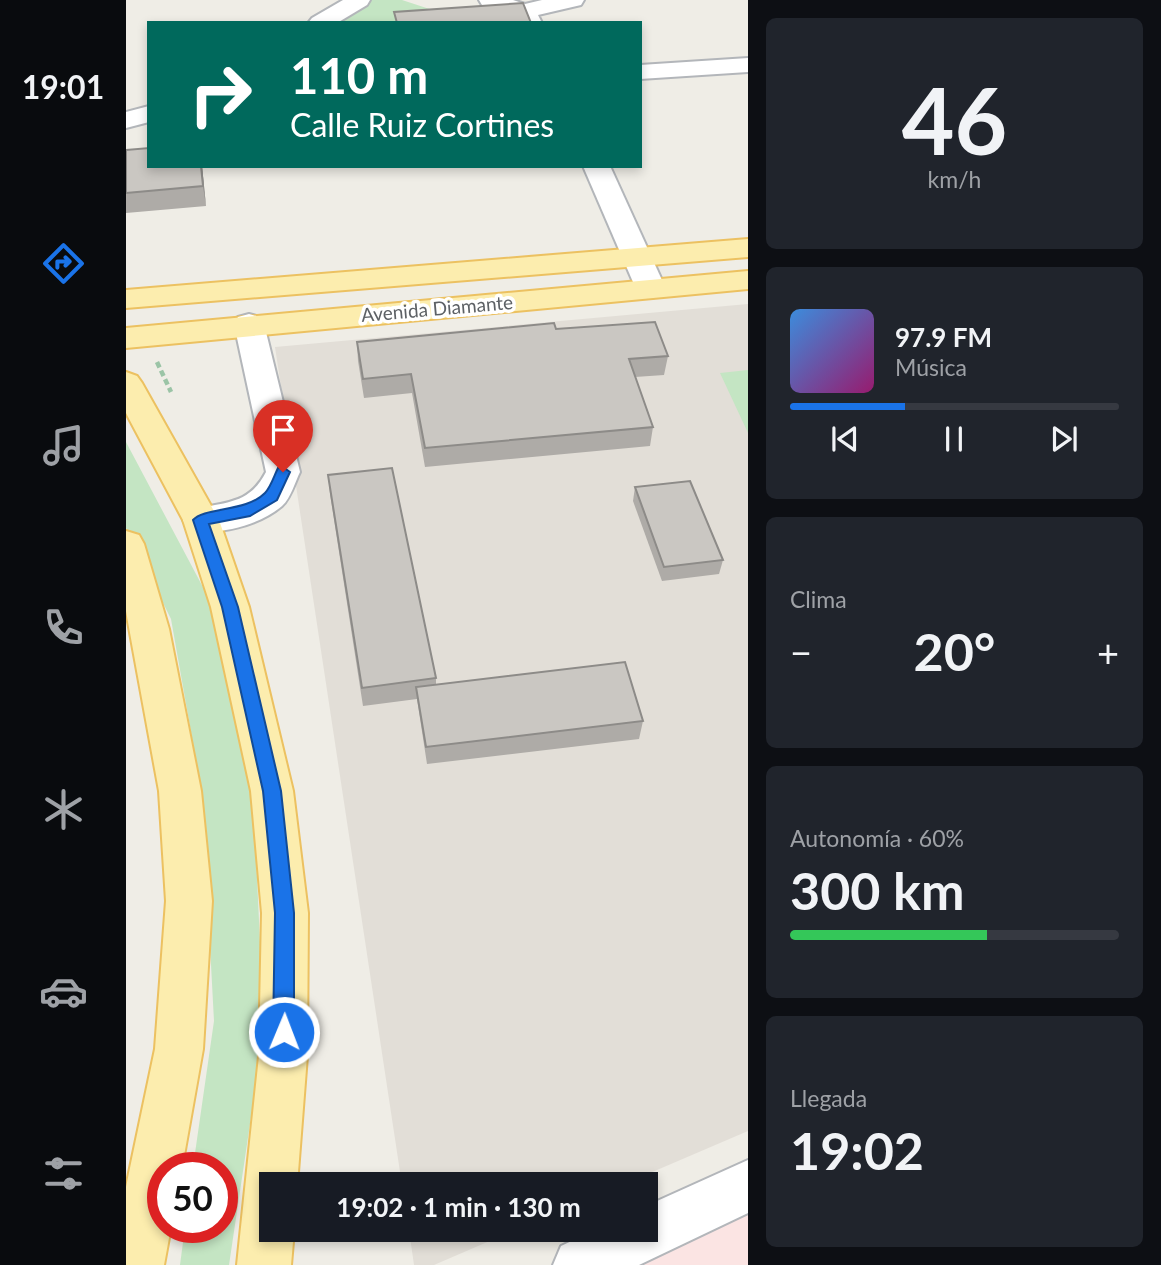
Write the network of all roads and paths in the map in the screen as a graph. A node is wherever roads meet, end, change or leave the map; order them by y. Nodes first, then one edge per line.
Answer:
1 (359, 0) edge
2 (490, 0) edge
3 (573, 0) edge
4 (527, 17) edge
5 (323, 21) edge
6 (748, 65) edge
7 (642, 72) edge
8 (147, 115) edge
9 (126, 120) edge
10 (597, 168) edge
11 (748, 248) edge
12 (636, 258) junction
13 (748, 280) edge
14 (651, 289) junction
15 (126, 299) edge
16 (249, 324) junction
17 (126, 338) edge
18 (126, 383) edge
19 (201, 520) junction
20 (126, 544) edge
21 (272, 1172) edge
22 (748, 1186) edge
23 (266, 1242) edge
24 (137, 1265) edge
25 (264, 1265) edge
26 (580, 1265) edge

1 - 5 street
2 - 4 street
3 - 4 street
6 - 7 street
8 - 9 street
10 - 12 street
11 - 12 main road, Avenida Diamante
12 - 14 street
12 - 15 main road, Avenida Diamante
13 - 14 main road, Avenida Diamante
14 - 16 main road, Avenida Diamante
16 - 17 main road, Avenida Diamante
16 - 19 street
18 - 19 main road
19 - 21 main road
20 - 24 main road
22 - 26 street
23 - 25 main road

